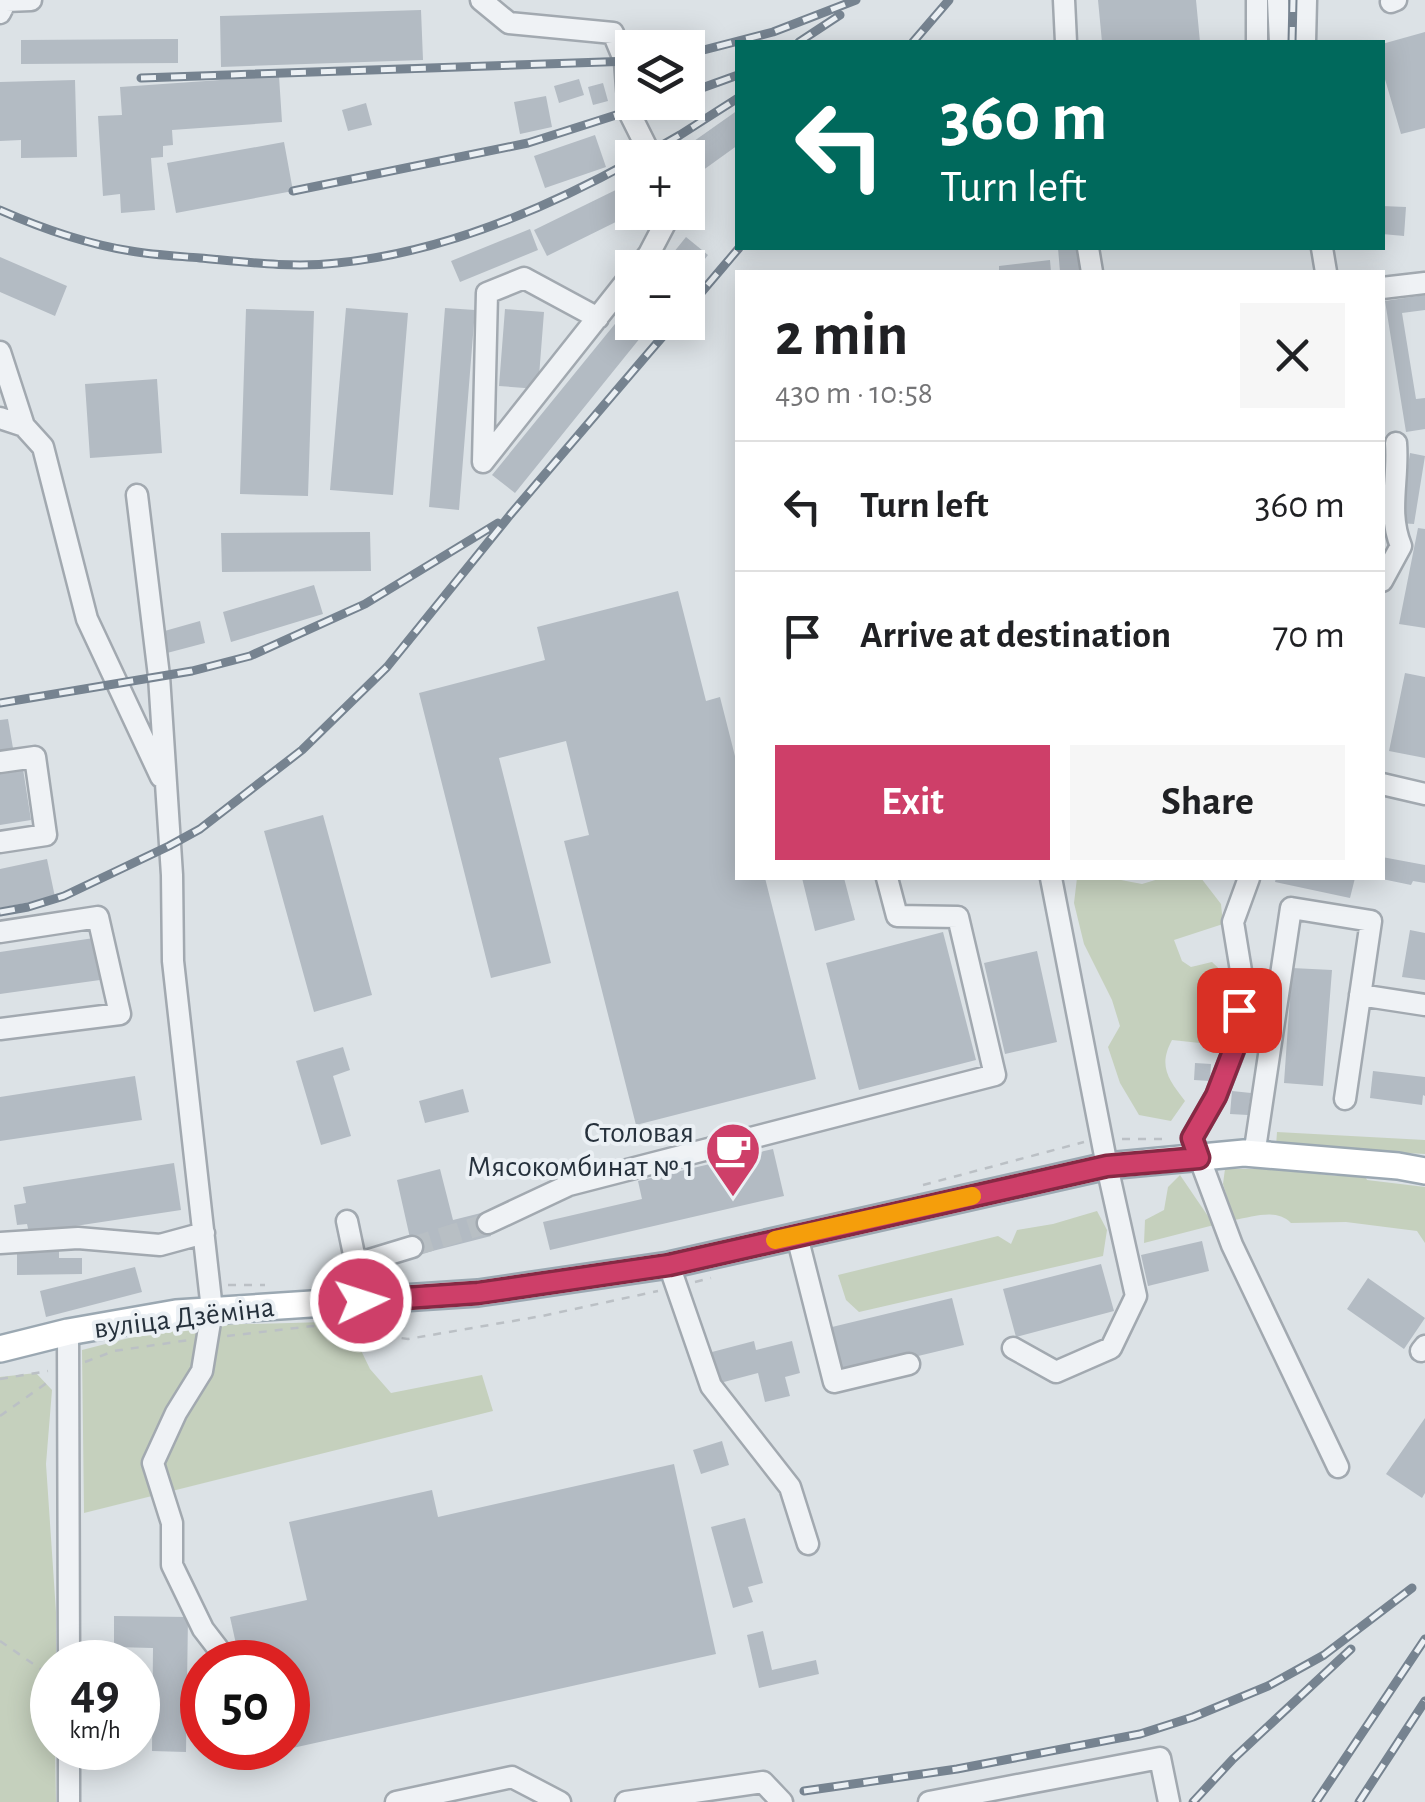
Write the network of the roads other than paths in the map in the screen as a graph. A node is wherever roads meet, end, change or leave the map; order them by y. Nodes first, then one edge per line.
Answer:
1 (31, 0) edge
2 (480, 0) edge
3 (1064, 0) edge
4 (1258, 0) edge
5 (1278, 0) edge
6 (1306, 0) edge
7 (0, 13) edge
8 (1066, 40) edge
9 (1257, 40) edge
10 (1280, 40) edge
11 (1305, 40) edge
12 (643, 140) edge
13 (1425, 282) edge
14 (1385, 288) edge
15 (615, 296) edge
16 (598, 318) junction
17 (0, 352) edge
18 (0, 418) edge
19 (24, 426) junction
20 (1396, 443) dead end
21 (136, 496) dead end
22 (1385, 576) edge
23 (0, 762) edge
24 (1385, 785) edge
25 (166, 788) junction
26 (1425, 794) edge
27 (0, 842) edge
28 (888, 880) edge
29 (1051, 880) edge
30 (1248, 880) edge
31 (0, 932) edge
32 (1360, 995) junction
33 (1425, 1005) edge
34 (0, 1029) edge
35 (1345, 1099) dead end
36 (1252, 1154) junction
37 (1199, 1158) junction
38 (1107, 1166) junction
39 (1425, 1171) edge
40 (347, 1220) dead end
41 (488, 1223) tunnel mouth
42 (204, 1233) junction
43 (798, 1236) junction
44 (0, 1243) edge
45 (412, 1247) tunnel mouth
46 (356, 1264) junction
47 (673, 1276) junction
48 (211, 1298) junction
49 (361, 1301) junction
50 (68, 1332) junction
51 (1013, 1348) dead end
52 (0, 1349) edge
53 (910, 1364) dead end
54 (1338, 1467) dead end
55 (808, 1544) dead end
56 (69, 1640) edge
57 (212, 1640) edge
58 (69, 1770) edge
59 (69, 1802) edge
60 (396, 1802) edge
61 (560, 1802) edge
62 (626, 1802) edge
63 (782, 1802) edge
64 (929, 1802) edge
65 (1168, 1802) edge

1 - 7 street
2 - 12 street
3 - 8 street
4 - 9 street
5 - 10 street
6 - 11 street
13 - 14 street
15 - 16 street
16 - 16 street
17 - 19 street
18 - 19 street
19 - 25 street
20 - 22 street
21 - 25 street
23 - 27 street
24 - 26 street
25 - 42 street
28 - 41 street
29 - 38 street
30 - 37 street
31 - 34 street
32 - 33 street
32 - 35 street
32 - 36 street
36 - 37 main road, вуліца Дзёміна
36 - 39 main road, вуліца Дзёміна
37 - 38 main road, вуліца Дзёміна
37 - 54 street
38 - 43 main road, вуліца Дзёміна
38 - 51 street
40 - 46 street
42 - 44 street
42 - 48 street
43 - 47 main road, вуліца Дзёміна
43 - 53 street
45 - 46 street
46 - 49 street
47 - 49 main road, вуліца Дзёміна
47 - 55 street
48 - 49 main road, вуліца Дзёміна
48 - 50 main road, вуліца Дзёміна
48 - 57 street
50 - 52 main road, вуліца Дзёміна
50 - 56 street, вуліца Дзёміна
58 - 59 street
60 - 61 street
62 - 63 street
64 - 65 street

